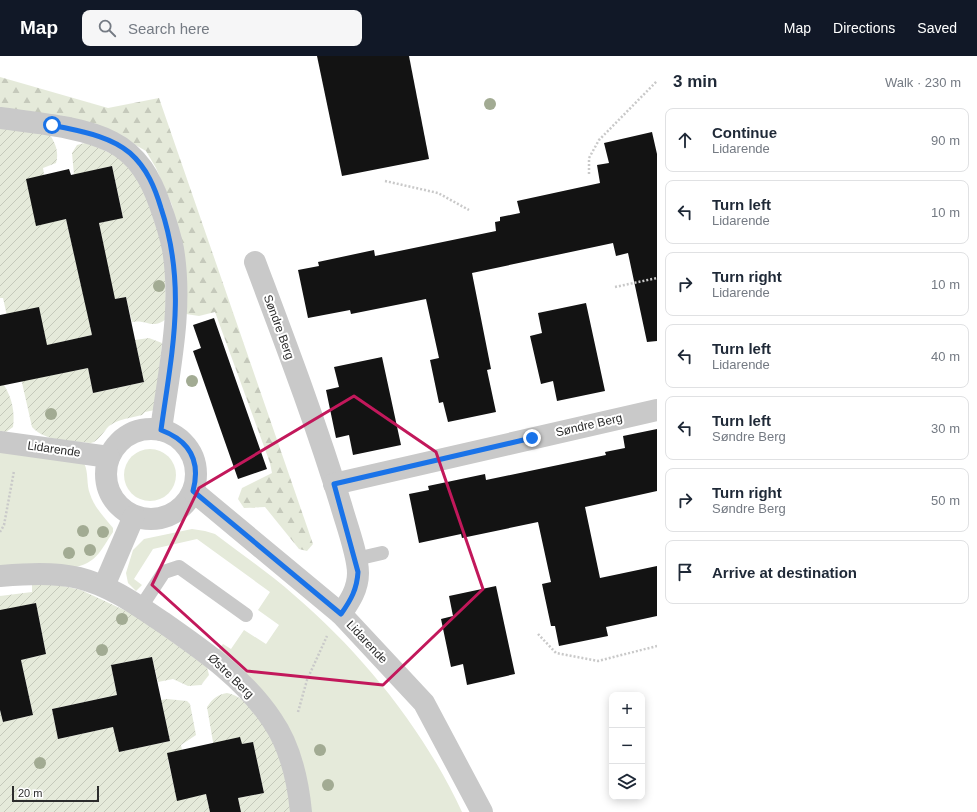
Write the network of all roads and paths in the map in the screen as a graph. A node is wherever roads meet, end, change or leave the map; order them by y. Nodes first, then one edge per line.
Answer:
1 (657, 81) edge
2 (0, 118) edge
3 (590, 174) dead end
4 (385, 181) dead end
5 (469, 210) dead end
6 (255, 262) dead end
7 (657, 278) edge
8 (616, 287) dead end
9 (657, 410) edge
10 (161, 430) junction
11 (9, 443) edge
12 (108, 457) junction
13 (334, 484) junction
14 (193, 491) junction
15 (134, 516) junction
16 (0, 532) edge
17 (382, 553) dead end
18 (356, 559) junction
19 (0, 576) edge
20 (104, 586) junction
21 (140, 607) junction
22 (341, 614) junction
23 (246, 615) dead end
24 (538, 634) dead end
25 (657, 646) edge
26 (298, 713) dead end
27 (301, 812) edge
28 (482, 812) edge

1 - 3 path
2 - 10 street
4 - 5 path
6 - 13 street, Søndre Berg
7 - 8 path
9 - 13 street, Søndre Berg
10 - 12 street
10 - 14 street
11 - 12 street, Lidarende
11 - 16 path
12 - 15 street
13 - 18 street, Søndre Berg
14 - 15 street
14 - 22 street, Lidarende
15 - 20 street
17 - 18 lane
18 - 22 street, Søndre Berg
19 - 20 street, Østre Berg
20 - 21 street, Østre Berg
21 - 23 lane
21 - 27 street, Østre Berg
22 - 26 path
22 - 28 street, Lidarende
24 - 25 path

